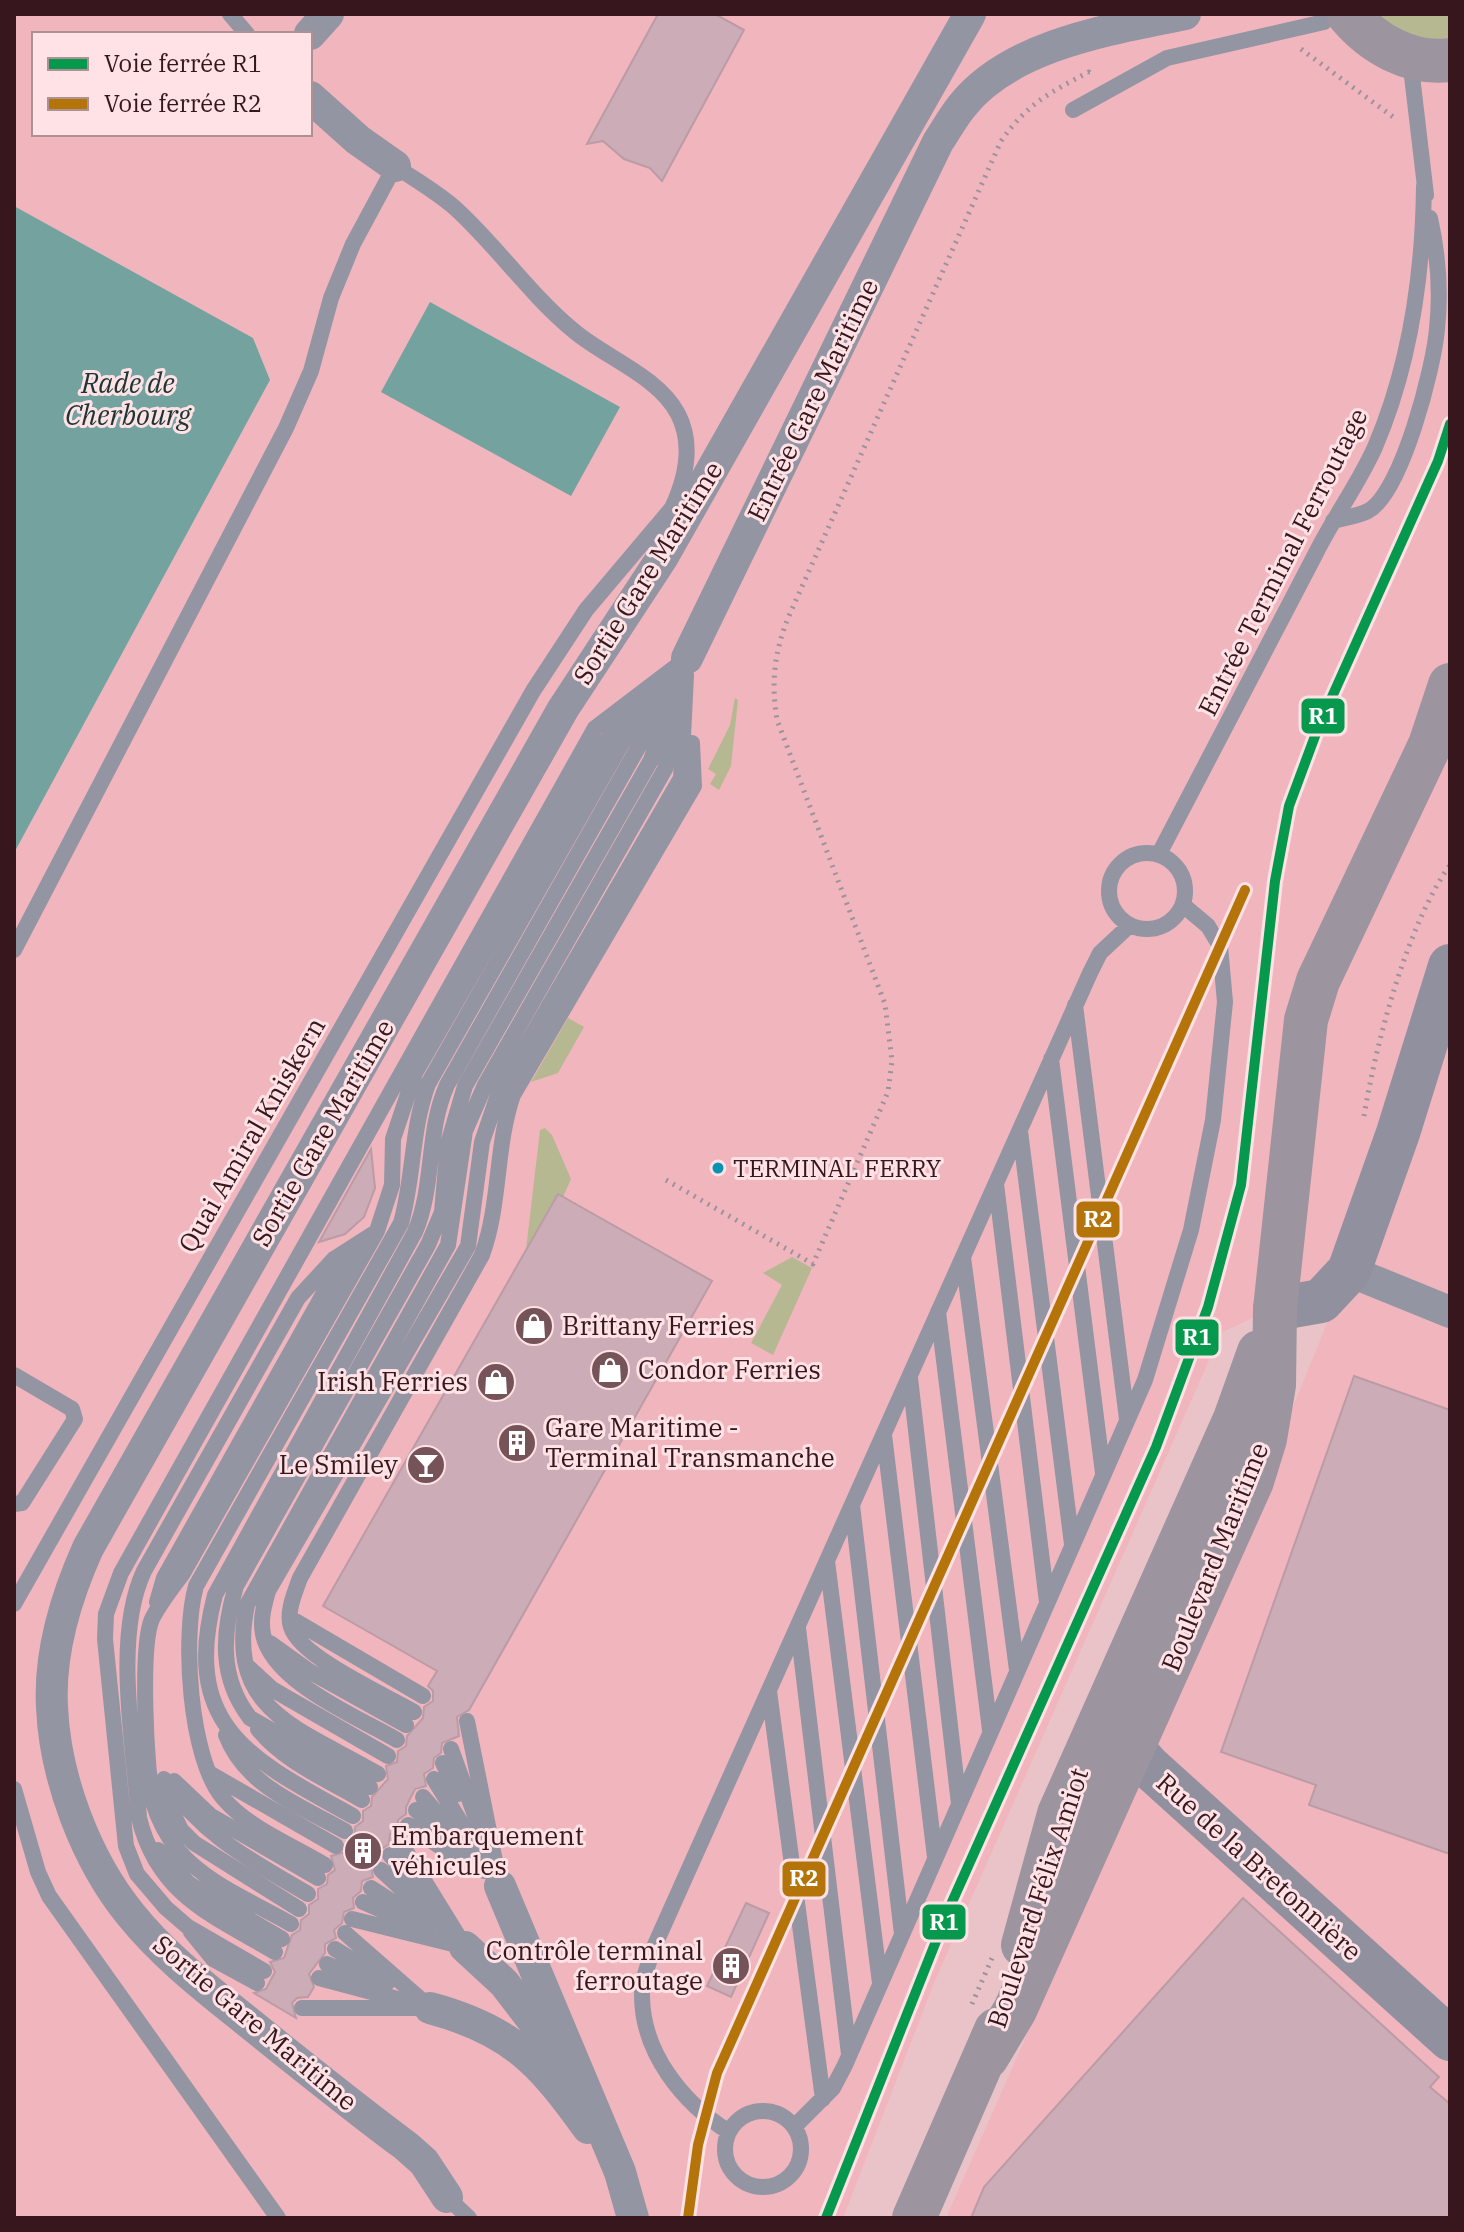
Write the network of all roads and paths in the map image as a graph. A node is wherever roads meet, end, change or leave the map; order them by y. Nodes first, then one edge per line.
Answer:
1 (230, 14) edge
2 (328, 14) edge
3 (970, 14) edge
4 (1185, 14) edge
5 (1336, 18) edge
6 (245, 32) edge
7 (312, 32) edge
8 (1286, 52) dead end
9 (1430, 58) edge
10 (1105, 90) junction
11 (312, 99) edge
12 (1073, 110) dead end
13 (1416, 116) junction
14 (395, 166) junction
15 (1424, 186) junction
16 (735, 433) junction
17 (672, 508) junction
18 (1333, 521) junction
19 (687, 658) junction
20 (1450, 685) edge
21 (1159, 854) junction
22 (1450, 865) edge
23 (1183, 905) junction
24 (1130, 925) junction
25 (14, 950) edge
26 (1450, 966) edge
27 (1075, 1005) junction
28 (1051, 1058) junction
29 (1020, 1129) junction
30 (1361, 1130) dead end
31 (666, 1180) dead end
32 (996, 1183) junction
33 (377, 1231) junction
34 (963, 1257) junction
35 (1349, 1271) junction
36 (1275, 1309) junction
37 (938, 1311) junction
38 (1450, 1312) edge
39 (14, 1375) edge
40 (909, 1376) junction
41 (1127, 1420) junction
42 (884, 1434) junction
43 (1103, 1475) junction
44 (14, 1504) edge
45 (852, 1505) junction
46 (1072, 1546) junction
47 (827, 1560) junction
48 (1047, 1602) junction
49 (14, 1604) edge
50 (290, 1618) junction
51 (797, 1626) junction
52 (243, 1663) junction
53 (1017, 1672) junction
54 (1116, 1683) junction
55 (769, 1690) junction
56 (423, 1696) dead end
57 (991, 1732) junction
58 (1133, 1752) junction
59 (388, 1756) dead end
60 (149, 1758) junction
61 (208, 1772) junction
62 (434, 1779) dead end
63 (14, 1789) edge
64 (959, 1806) junction
65 (25, 1822) junction
66 (349, 1824) dead end
67 (399, 1840) dead end
68 (14, 1841) edge
69 (336, 1846) dead end
70 (936, 1859) junction
71 (386, 1863) dead end
72 (500, 1886) junction
73 (367, 1895) dead end
74 (304, 1902) dead end
75 (902, 1936) junction
76 (465, 1947) junction
77 (335, 1949) dead end
78 (323, 1971) dead end
79 (260, 1977) dead end
80 (880, 1986) junction
81 (305, 2002) dead end
82 (430, 2008) junction
83 (1449, 2033) edge
84 (850, 2055) junction
85 (987, 2057) junction
86 (823, 2099) junction
87 (795, 2126) junction
88 (729, 2132) junction
89 (620, 2172) junction
90 (457, 2213) edge
91 (278, 2218) edge
92 (633, 2218) edge
93 (914, 2218) edge

1 - 6 lane
2 - 7 street
3 - 16 street, Sortie Gare Maritime
4 - 19 street, Entrée Gare Maritime
5 - 9 main road
5 - 10 lane
8 - 13 path
9 - 13 lane
10 - 12 lane
10 - 31 path
11 - 14 street
13 - 15 lane
14 - 17 lane
14 - 25 lane
15 - 18 lane, Entrée Terminal Ferroutage
15 - 18 lane
16 - 17 lane, Quai Amiral Kniskern
16 - 90 street, Sortie Gare Maritime
17 - 49 lane, Quai Amiral Kniskern
18 - 21 lane, Entrée Terminal Ferroutage
19 - 33 lane
19 - 50 lane
19 - 50 lane
19 - 52 lane
19 - 52 lane
19 - 61 lane
19 - 66 lane
19 - 79 lane
20 - 36 main road
21 - 23 lane
21 - 24 lane
22 - 30 path
23 - 24 lane
23 - 41 lane
24 - 27 lane
26 - 35 street
27 - 28 lane
27 - 41 lane
28 - 29 lane
28 - 43 lane
29 - 32 lane
29 - 46 lane
32 - 34 lane
32 - 48 lane
33 - 60 lane
33 - 60 lane
34 - 37 lane
34 - 53 lane
35 - 36 street
35 - 38 street
36 - 54 main road, Boulevard Maritime
36 - 58 main road, Boulevard Maritime
37 - 40 lane
37 - 57 lane
39 - 44 lane
40 - 42 lane
40 - 64 lane
41 - 43 lane
42 - 45 lane
42 - 70 lane
43 - 46 lane
45 - 47 lane
45 - 75 lane
46 - 48 lane
47 - 51 lane
47 - 80 lane
48 - 53 lane
50 - 56 lane
51 - 55 lane
51 - 84 lane
52 - 59 lane
53 - 57 lane
54 - 58 street, Rue de la Bretonnière
54 - 85 main road, Boulevard Félix Amiot
55 - 86 lane
55 - 88 lane
57 - 64 lane
58 - 83 street, Rue de la Bretonnière
58 - 85 main road, Boulevard Félix Amiot
60 - 61 lane
60 - 74 lane
61 - 69 lane
62 - 72 lane
63 - 65 lane
64 - 70 lane
65 - 68 lane
65 - 91 lane
67 - 76 lane
70 - 75 lane
71 - 76 lane
72 - 72 lane
72 - 72 lane
72 - 89 street
73 - 76 lane
75 - 80 lane
76 - 82 lane
76 - 89 street
77 - 82 lane
78 - 82 lane
80 - 84 lane
81 - 82 lane
82 - 89 street
84 - 86 lane
85 - 93 main road, Boulevard Félix Amiot
86 - 87 lane
87 - 88 lane
87 - 88 lane
89 - 92 street

